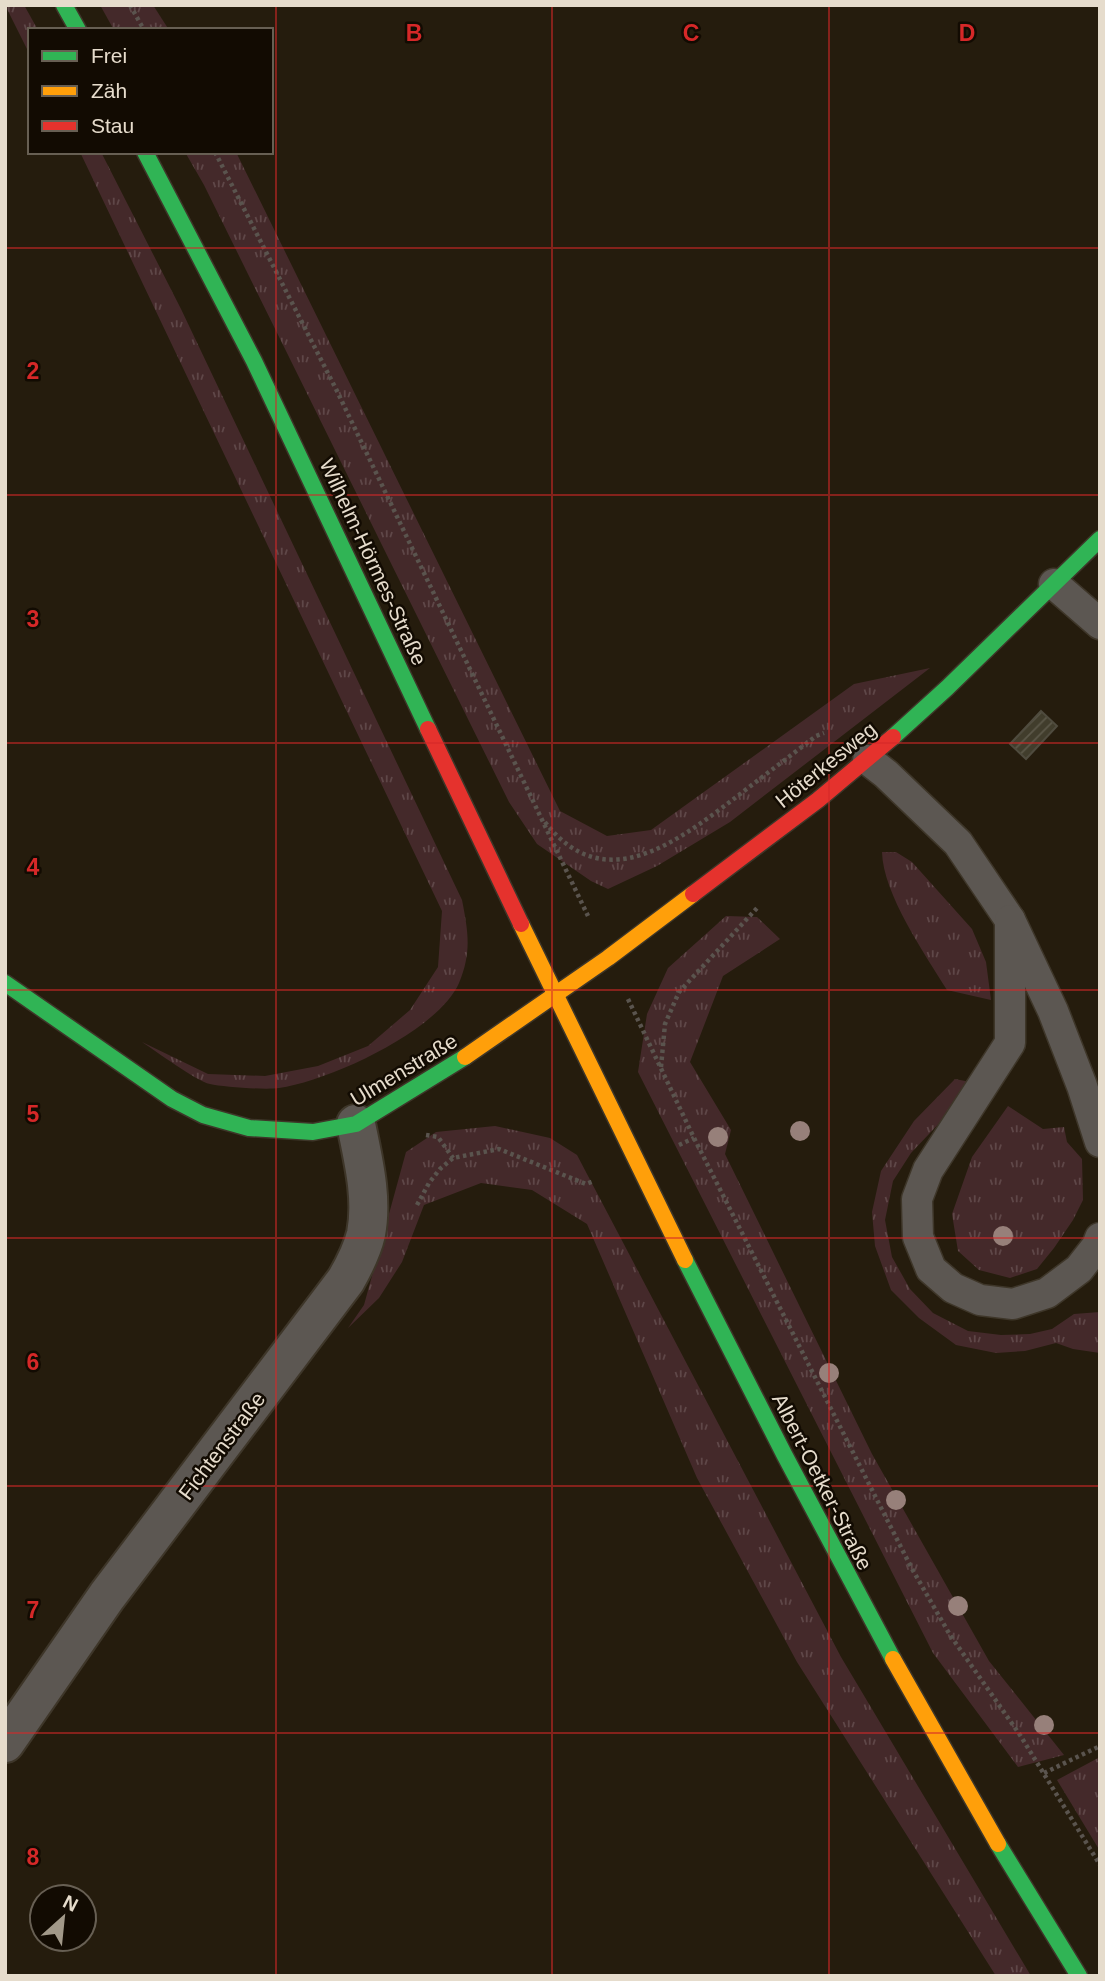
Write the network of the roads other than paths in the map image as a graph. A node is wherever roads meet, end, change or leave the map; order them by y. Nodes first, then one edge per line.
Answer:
1 (64, 5) edge
2 (77, 28) edge
3 (146, 154) edge
4 (1100, 539) edge
5 (1054, 584) junction
6 (1100, 624) edge
7 (868, 760) junction
8 (1010, 920) junction
9 (5, 983) edge
10 (554, 994) junction
11 (356, 1124) junction
12 (1100, 1142) edge
13 (1099, 1244) edge
14 (5, 1744) edge
15 (1079, 1976) edge

1 - 2 street
3 - 10 street, Wilhelm-Hörmes-Straße
4 - 5 street, Höterkesweg
5 - 6 lane
5 - 7 street, Höterkesweg
7 - 8 lane
7 - 10 street, Höterkesweg
8 - 12 lane
8 - 13 lane
9 - 11 street, Ulmenstraße
10 - 11 street, Ulmenstraße
10 - 15 street, Albert-Oetker-Straße
11 - 14 street, Fichtenstraße

